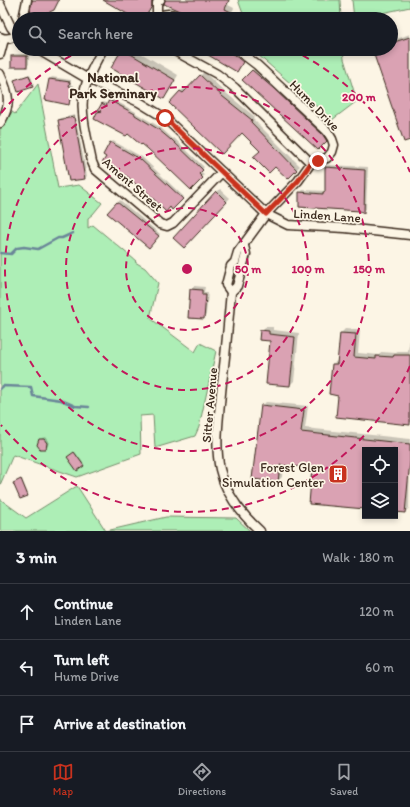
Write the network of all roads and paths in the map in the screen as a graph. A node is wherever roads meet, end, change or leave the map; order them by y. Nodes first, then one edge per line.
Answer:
1 (27, 0) edge
2 (160, 0) edge
3 (0, 4) edge
4 (24, 12) edge
5 (157, 12) edge
6 (12, 24) edge
7 (12, 37) edge
8 (2, 38) edge
9 (0, 54) edge
10 (49, 56) edge
11 (99, 56) edge
12 (184, 56) edge
13 (247, 56) edge
14 (0, 74) edge
15 (88, 79) junction
16 (0, 123) edge
17 (311, 163) junction
18 (222, 172) junction
19 (266, 214) junction
20 (410, 235) edge
21 (260, 531) edge

1 - 4 street
2 - 5 street
3 - 6 street
7 - 8 street
8 - 9 street
10 - 15 street, Linden Lane
11 - 15 street, Ament Street
12 - 17 street
13 - 17 street, Hume Drive
14 - 16 street
15 - 18 street, Linden Lane
15 - 18 street, Ament Street
17 - 19 street
18 - 19 street, Linden Lane
19 - 20 street, Linden Lane
19 - 21 street, Sitter Avenue

